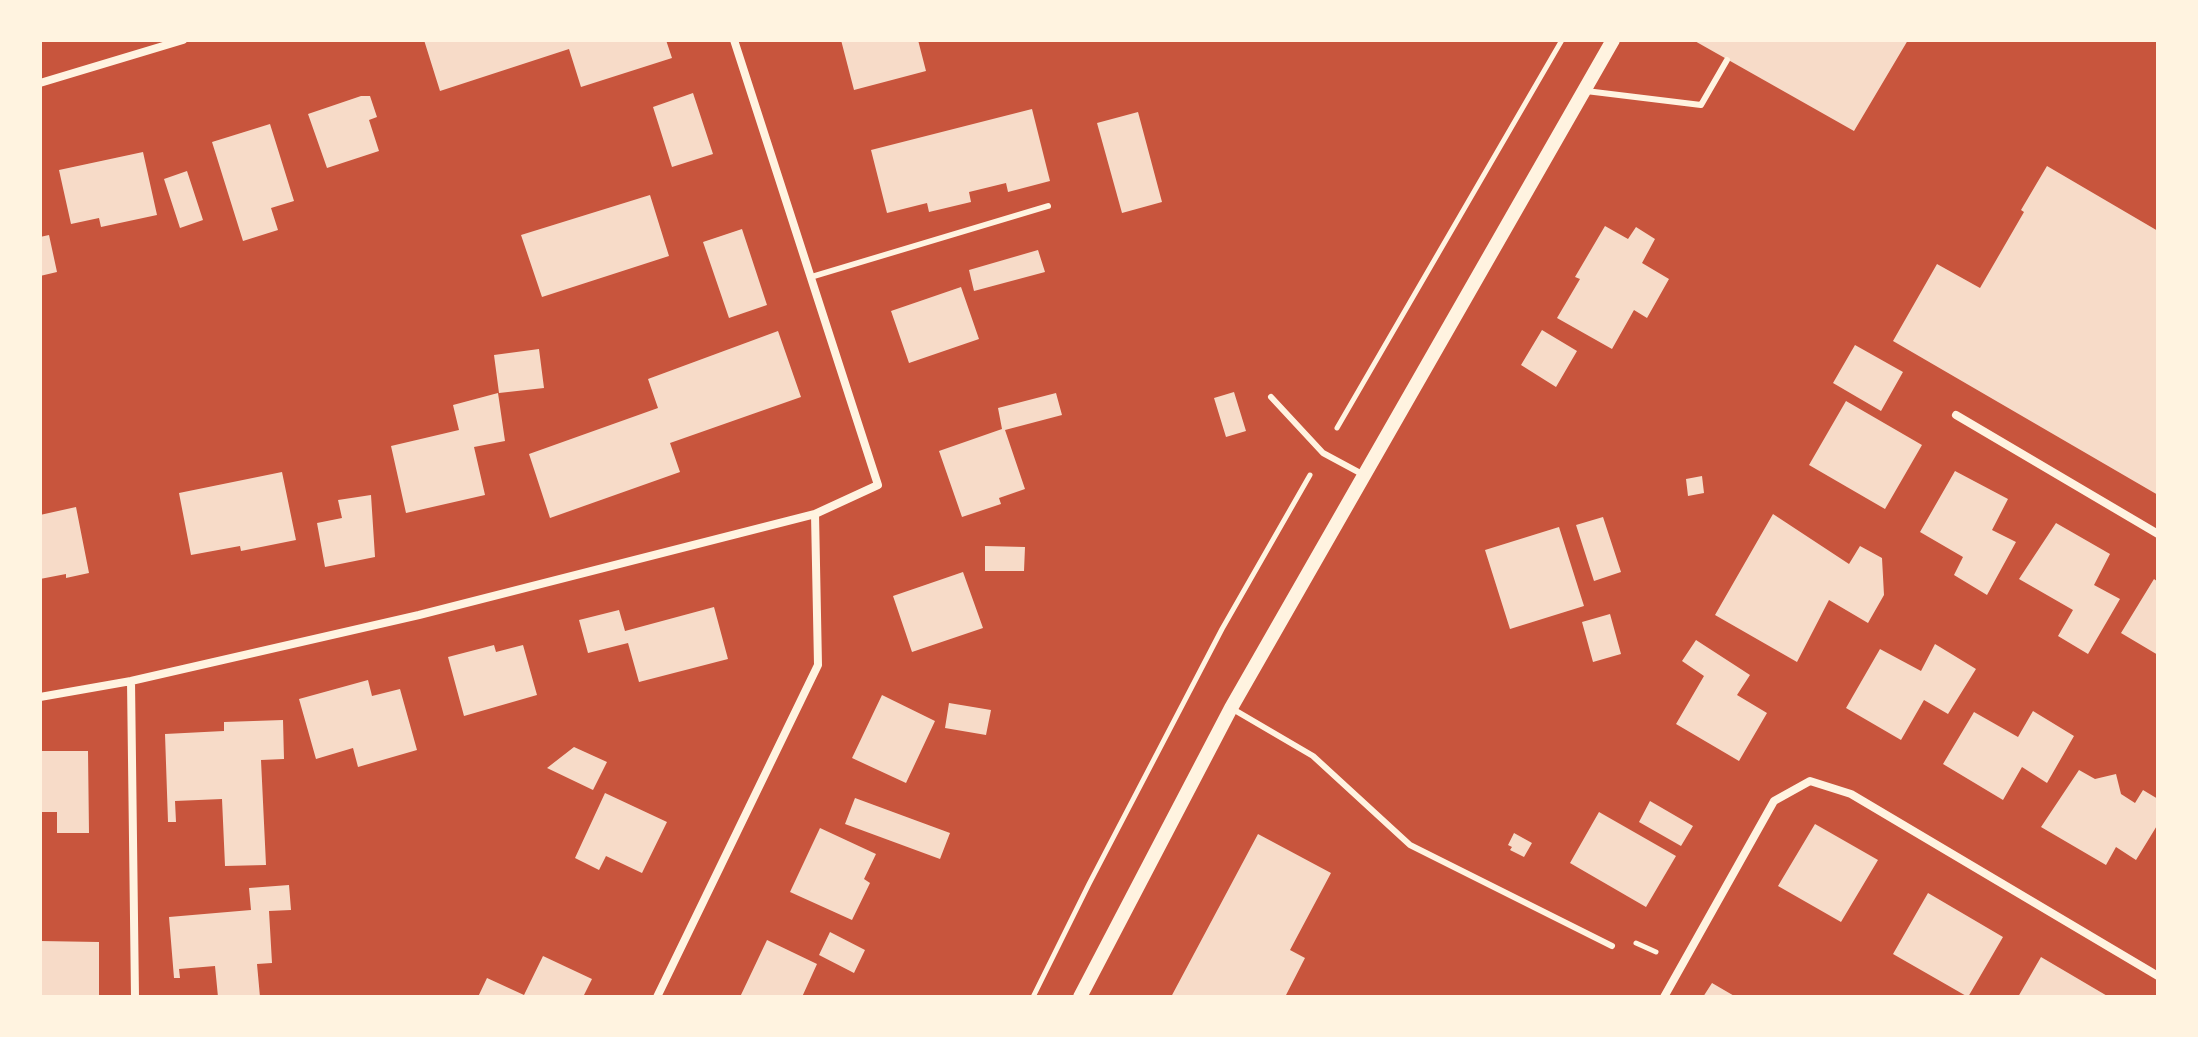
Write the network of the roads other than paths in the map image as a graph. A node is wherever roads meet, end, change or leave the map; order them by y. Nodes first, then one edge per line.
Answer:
1 (183, 40) edge
2 (734, 40) edge
3 (1613, 40) edge
4 (1727, 60) dead end
5 (40, 83) edge
6 (1583, 91) junction
7 (1048, 206) dead end
8 (811, 277) junction
9 (1271, 397) dead end
10 (1956, 415) dead end
11 (1365, 476) junction
12 (815, 514) junction
13 (2158, 534) edge
14 (131, 681) junction
15 (40, 697) edge
16 (1231, 708) junction
17 (1612, 946) road end
18 (2158, 976) edge
19 (135, 997) edge
20 (657, 997) edge
21 (1080, 997) edge
22 (1664, 997) edge

1 - 5 street
2 - 8 street
3 - 6 street
4 - 6 lane
6 - 11 street
7 - 8 lane
8 - 12 street
9 - 11 lane
10 - 13 street
11 - 16 street
12 - 14 street
12 - 20 street
14 - 15 street
14 - 19 street
16 - 17 lane
16 - 21 street
18 - 22 street

